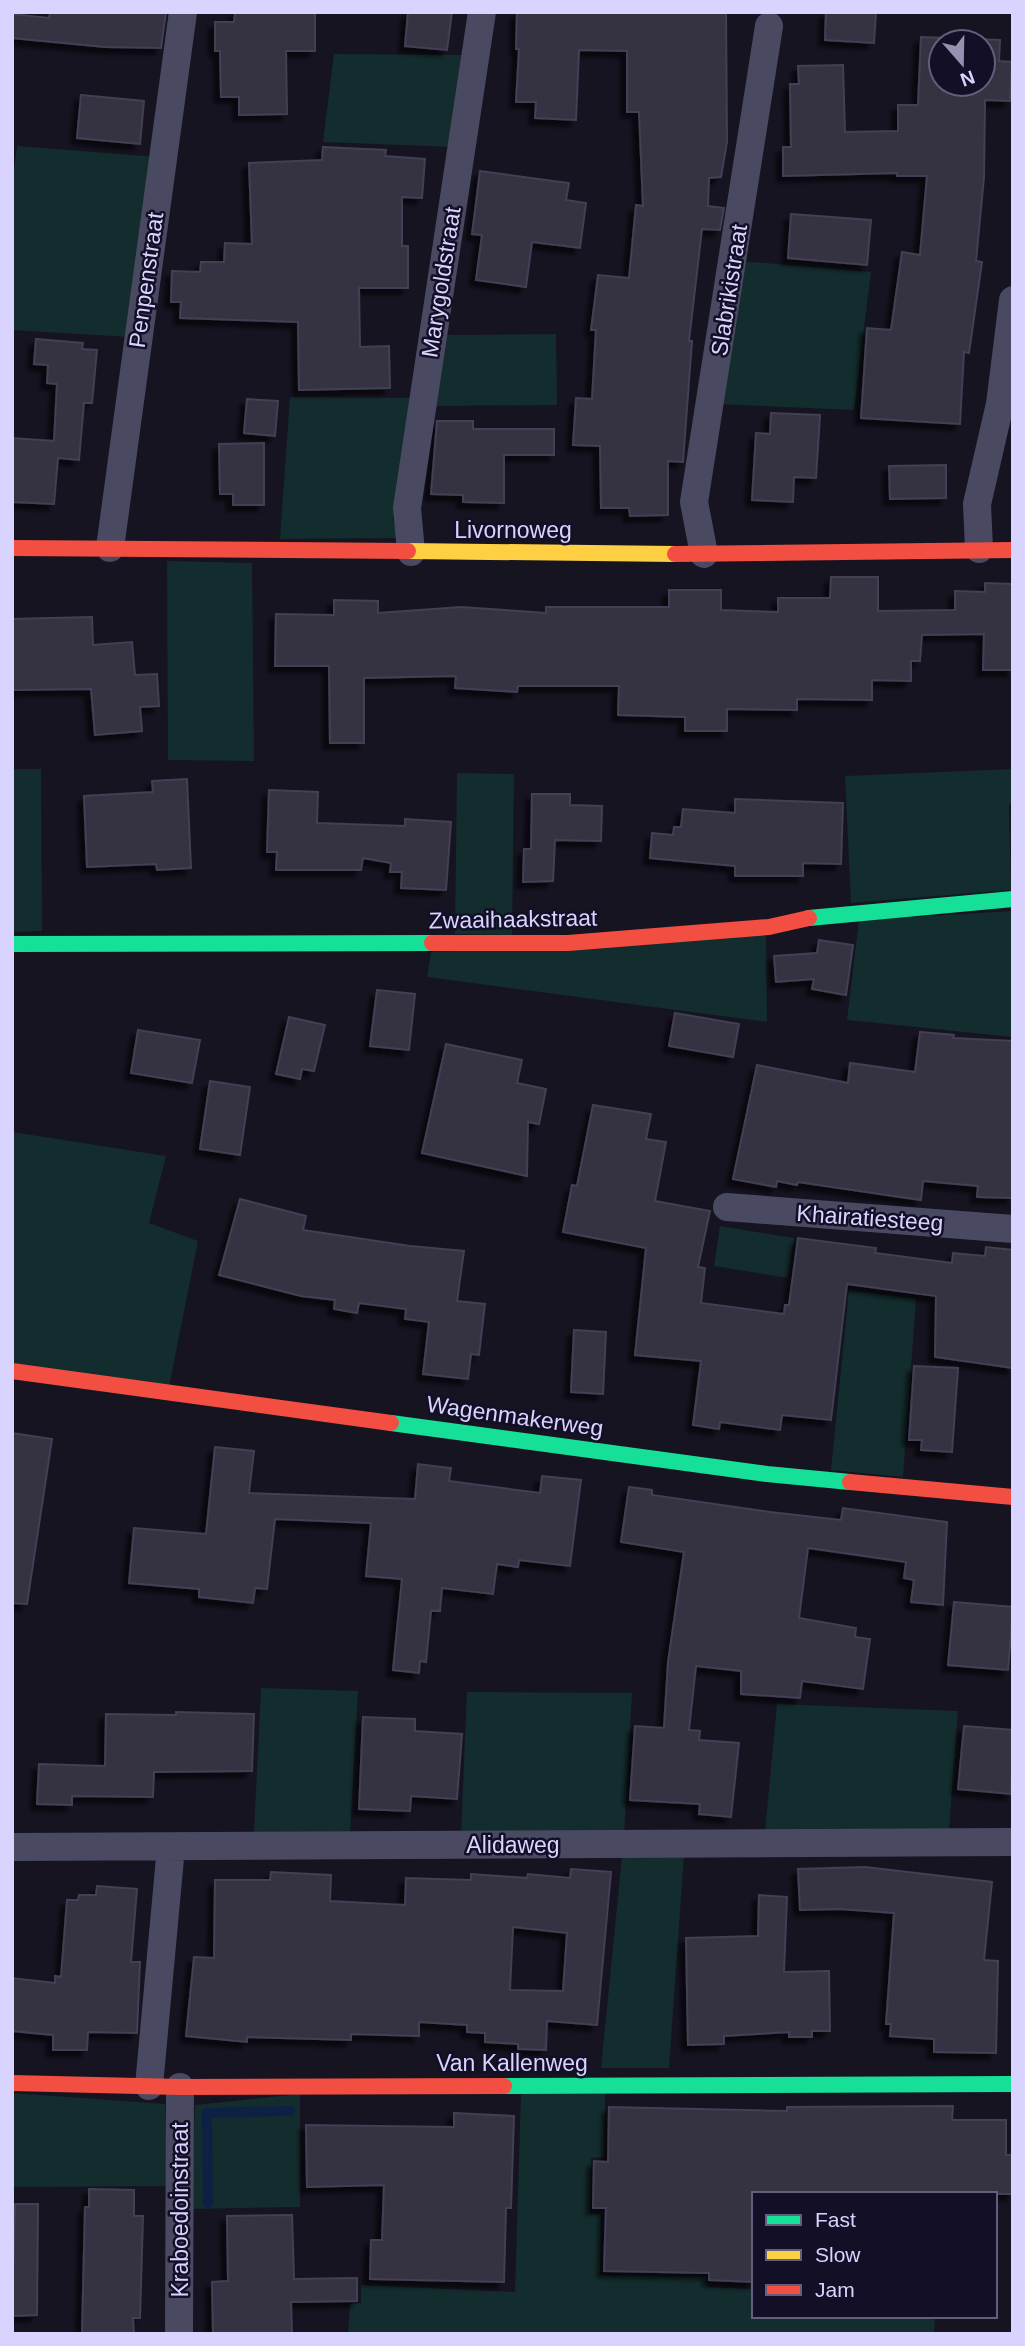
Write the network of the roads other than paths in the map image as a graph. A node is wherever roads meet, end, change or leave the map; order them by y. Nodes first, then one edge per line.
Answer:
1 (183, 12) edge
2 (482, 12) edge
3 (769, 26) dead end
4 (1013, 300) edge
5 (12, 548) edge
6 (110, 548) junction
7 (979, 549) junction
8 (1013, 550) edge
9 (411, 552) junction
10 (704, 554) junction
11 (1013, 899) edge
12 (12, 944) edge
13 (727, 1207) dead end
14 (1013, 1228) edge
15 (12, 1371) edge
16 (1013, 1497) edge
17 (1013, 1842) edge
18 (12, 1847) edge
19 (171, 1847) junction
20 (12, 2083) edge
21 (1013, 2084) edge
22 (149, 2086) junction
23 (180, 2087) junction
24 (179, 2334) edge

1 - 6 street, Penpenstraat
2 - 9 street, Marygoldstraat
3 - 10 street, Slabrikistraat
4 - 7 street
5 - 6 street, Livornoweg
6 - 9 street, Livornoweg
7 - 8 street, Livornoweg
7 - 10 street, Livornoweg
9 - 10 street, Livornoweg
11 - 12 street, Zwaaihaakstraat
13 - 14 street, Khairatiesteeg
15 - 16 street, Wagenmakerweg
17 - 19 street, Alidaweg
18 - 19 street, Alidaweg
19 - 22 street
20 - 22 street, Van Kallenweg
21 - 23 street, Van Kallenweg
22 - 23 street, Van Kallenweg
23 - 24 street, Kraboedoinstraat

